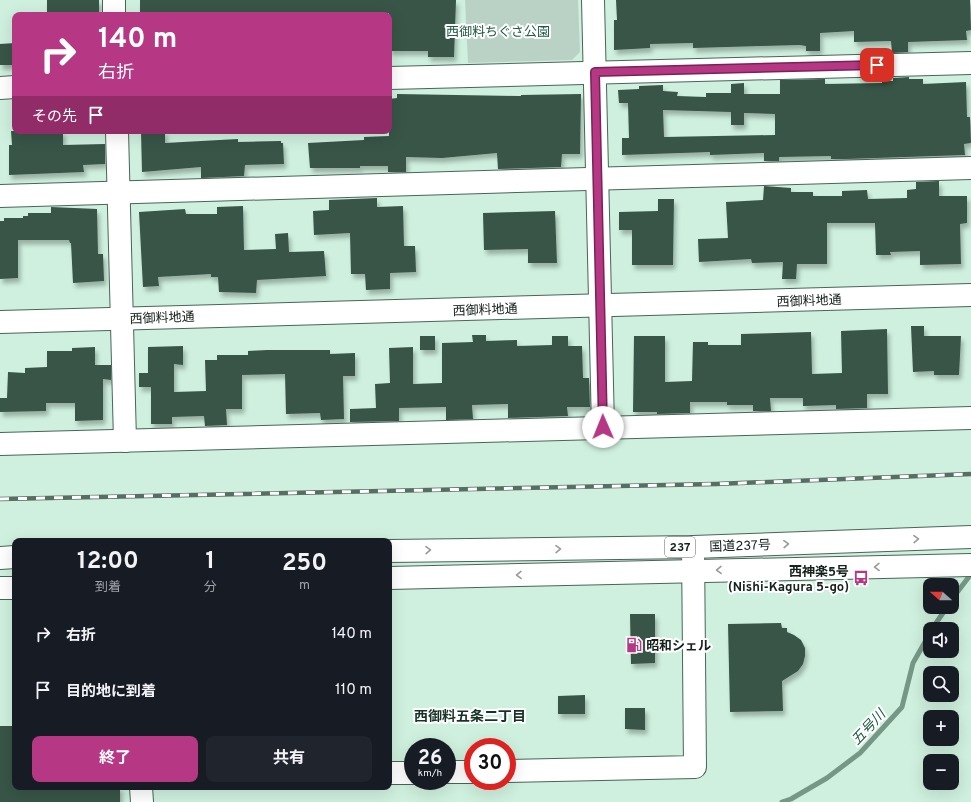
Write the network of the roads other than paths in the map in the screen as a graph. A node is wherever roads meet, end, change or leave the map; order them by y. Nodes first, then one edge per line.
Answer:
1 (114, 0) edge
2 (593, 0) edge
3 (114, 12) edge
4 (971, 62) edge
5 (595, 72) junction
6 (392, 78) edge
7 (12, 87) edge
8 (0, 88) edge
9 (117, 134) edge
10 (971, 168) edge
11 (597, 179) junction
12 (118, 193) junction
13 (0, 196) edge
14 (971, 296) edge
15 (600, 305) junction
16 (122, 318) junction
17 (0, 322) edge
18 (971, 418) edge
19 (603, 427) junction
20 (125, 441) junction
21 (0, 444) edge
22 (971, 537) edge
23 (693, 547) junction
24 (392, 551) edge
25 (12, 557) edge
26 (0, 558) edge
27 (964, 566) edge
28 (694, 570) junction
29 (392, 578) edge
30 (0, 588) edge
31 (12, 588) edge
32 (516, 771) edge
33 (404, 773) edge
34 (392, 774) edge
35 (141, 790) edge
36 (142, 802) edge

1 - 3 main road
2 - 5 main road
4 - 5 main road
5 - 6 main road
5 - 11 main road
7 - 8 main road
9 - 12 main road
10 - 11 main road
11 - 12 main road
11 - 15 main road
12 - 13 main road
12 - 16 main road
14 - 15 main road, 西御料地通
15 - 16 main road, 西御料地通
15 - 19 main road
16 - 17 main road, 西御料地通
16 - 20 main road
18 - 19 main road
19 - 20 main road
20 - 21 main road
23 -> 22 main road, 国道237号 / 237
24 -> 23 main road, 国道237号 / 237
23 - 28 main road
25 - 26 main road
27 -> 28 main road, 国道237号 / 237
28 -> 29 main road, 国道237号 / 237
28 - 32 main road
30 - 31 main road
33 - 34 main road
35 - 36 main road

